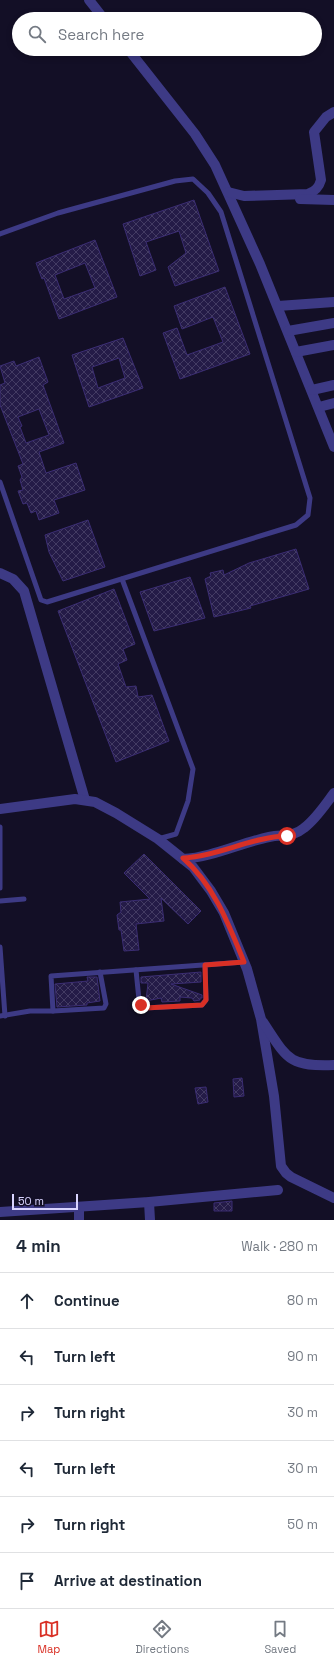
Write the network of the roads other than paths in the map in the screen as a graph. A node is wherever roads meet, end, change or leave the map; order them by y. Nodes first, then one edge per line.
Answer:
1 (89, 0) edge
2 (98, 12) edge
3 (134, 56) edge
4 (334, 112) edge
5 (320, 184) junction
6 (230, 197) junction
7 (323, 199) junction
8 (334, 200) edge
9 (0, 234) edge
10 (334, 302) edge
11 (278, 306) junction
12 (334, 323) edge
13 (288, 331) junction
14 (334, 345) edge
15 (296, 352) junction
16 (334, 385) edge
17 (312, 390) junction
18 (334, 404) edge
19 (319, 407) junction
20 (331, 428) edge
21 (334, 447) edge
22 (0, 482) edge
23 (0, 573) edge
24 (122, 579) junction
25 (334, 793) edge
26 (85, 800) junction
27 (0, 809) edge
28 (0, 827) edge
29 (158, 839) junction
30 (183, 858) junction
31 (0, 888) edge
32 (24, 899) dead end
33 (0, 901) edge
34 (0, 947) edge
35 (244, 962) junction
36 (205, 965) junction
37 (136, 970) junction
38 (100, 972) junction
39 (53, 1011) junction
40 (2, 1016) edge
41 (261, 1019) junction
42 (334, 1065) edge
43 (278, 1190) dead end
44 (334, 1198) edge
45 (150, 1202) junction
46 (79, 1207) junction
47 (0, 1212) edge
48 (79, 1220) edge
49 (150, 1220) edge

1 - 2 street
3 - 6 street
4 - 5 street
5 - 6 street
5 - 7 street
6 - 7 street
6 - 11 street
7 - 8 street
9 - 24 lane
10 - 11 street
11 - 13 street
12 - 13 street
13 - 15 street
14 - 15 street
15 - 17 street
16 - 17 street
17 - 19 street
18 - 19 street
19 - 20 street
20 - 21 street
22 - 24 lane
23 - 26 street
24 - 29 lane
25 - 30 street
26 - 27 street
26 - 29 street
28 - 31 lane
29 - 30 street
30 - 35 street
32 - 33 lane
34 - 40 lane
35 - 36 lane
35 - 41 street
36 - 37 lane
36 - 37 lane
37 - 38 lane
38 - 39 lane
38 - 39 lane
39 - 40 lane
41 - 42 street
41 - 44 street
43 - 45 street
45 - 46 street
45 - 49 street
46 - 47 street
46 - 48 street

